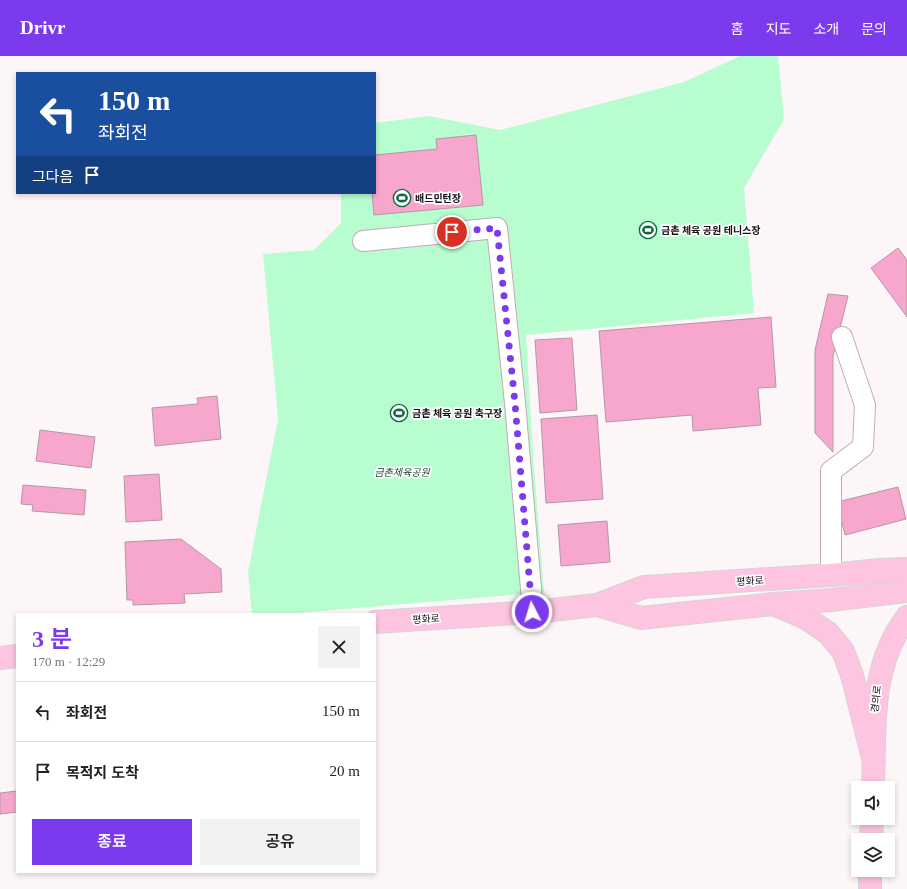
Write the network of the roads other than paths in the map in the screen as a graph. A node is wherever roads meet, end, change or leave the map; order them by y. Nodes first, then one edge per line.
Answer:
1 (363, 241) dead end
2 (842, 337) dead end
3 (907, 570) edge
4 (831, 575) junction
5 (907, 591) edge
6 (773, 604) junction
7 (597, 605) junction
8 (532, 612) junction
9 (907, 617) edge
10 (376, 622) edge
11 (16, 656) edge
12 (0, 658) edge
13 (874, 762) junction
14 (873, 781) edge

1 - 8 lane
2 - 4 lane
3 - 4 main road, 평화로
4 - 7 main road, 평화로
5 - 6 main road, 평화로
6 - 7 main road, 평화로
6 - 13 main road
7 - 8 main road, 평화로
8 - 10 main road, 평화로
9 - 13 main road, 경의로
11 - 12 main road
13 - 14 main road, 경의로

